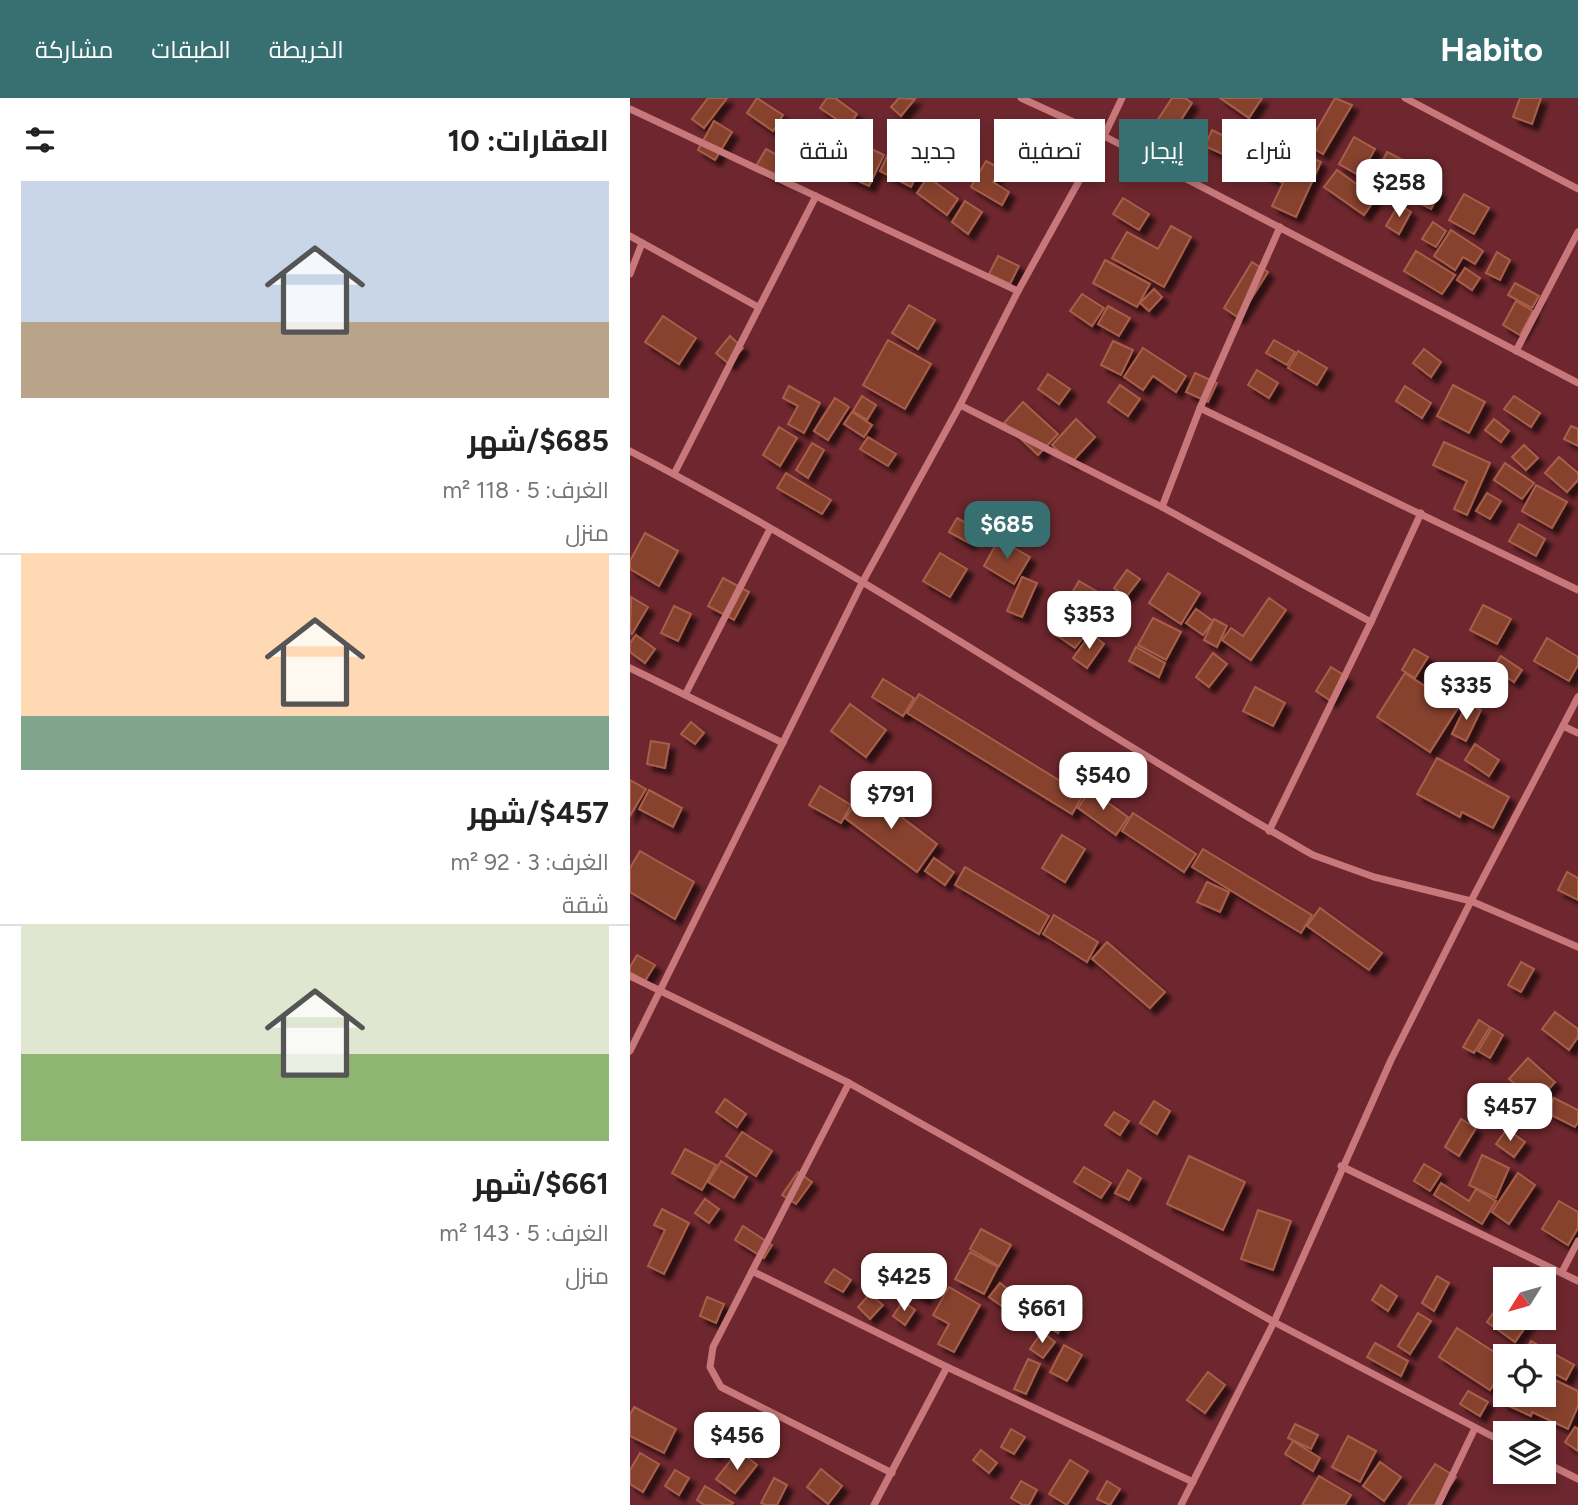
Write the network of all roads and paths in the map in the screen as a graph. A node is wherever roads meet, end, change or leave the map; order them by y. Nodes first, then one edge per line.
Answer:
1 (1021, 98) edge
2 (1122, 98) edge
3 (1405, 98) edge
4 (630, 109) edge
5 (1067, 119) edge
6 (1105, 134) edge
7 (1105, 137) edge
8 (1078, 182) edge
9 (1578, 189) edge
10 (816, 196) junction
11 (1280, 228) junction
12 (1578, 232) edge
13 (630, 236) edge
14 (642, 243) junction
15 (630, 274) edge
16 (1018, 291) junction
17 (758, 307) junction
18 (1516, 351) junction
19 (1578, 383) edge
20 (960, 405) junction
21 (1200, 408) junction
22 (630, 451) edge
23 (674, 474) junction
24 (1162, 507) junction
25 (1421, 513) junction
26 (770, 529) junction
27 (862, 583) junction
28 (1578, 590) edge
29 (1371, 622) junction
30 (630, 668) edge
31 (685, 695) junction
32 (1578, 697) edge
33 (1563, 726) junction
34 (1578, 733) edge
35 (783, 743) junction
36 (1269, 831) junction
37 (1471, 901) junction
38 (1578, 947) edge
39 (630, 976) edge
40 (661, 992) junction
41 (630, 1051) edge
42 (849, 1083) junction
43 (1341, 1166) junction
44 (1578, 1241) edge
45 (752, 1271) junction
46 (1562, 1272) junction
47 (1578, 1281) edge
48 (1274, 1322) junction
49 (947, 1367) junction
50 (1475, 1428) junction
51 (1493, 1437) edge
52 (1556, 1468) edge
53 (892, 1473) junction
54 (1578, 1479) edge
55 (1193, 1482) junction
56 (874, 1505) edge
57 (1181, 1505) edge
58 (1438, 1505) edge

1 - 5 street
2 - 6 street
3 - 9 street
4 - 10 street
7 - 11 street
8 - 16 street
10 - 16 street
10 - 17 street
11 - 18 street
11 - 21 street
12 - 18 street
13 - 14 street
14 - 15 street
14 - 17 street
16 - 20 street
17 - 23 street
18 - 19 street
20 - 24 street
20 - 27 street
21 - 24 street
21 - 25 street
22 - 23 street
23 - 26 street
24 - 29 street
25 - 28 street
25 - 29 street
26 - 27 street
26 - 31 street
27 - 35 street
27 - 36 street
29 - 36 street
30 - 31 street
31 - 35 street
32 - 33 street
33 - 34 street
33 - 37 street
35 - 40 street
36 - 37 street
37 - 38 street
37 - 43 street
39 - 40 street
40 - 41 street
40 - 42 street
42 - 45 street
42 - 48 street
43 - 46 street
43 - 48 street
44 - 46 street
45 - 49 street
45 - 53 street
46 - 47 street
48 - 50 street
48 - 55 street
49 - 53 street
49 - 55 street
50 - 51 street
50 - 58 street
52 - 54 street
53 - 56 street
55 - 57 street

